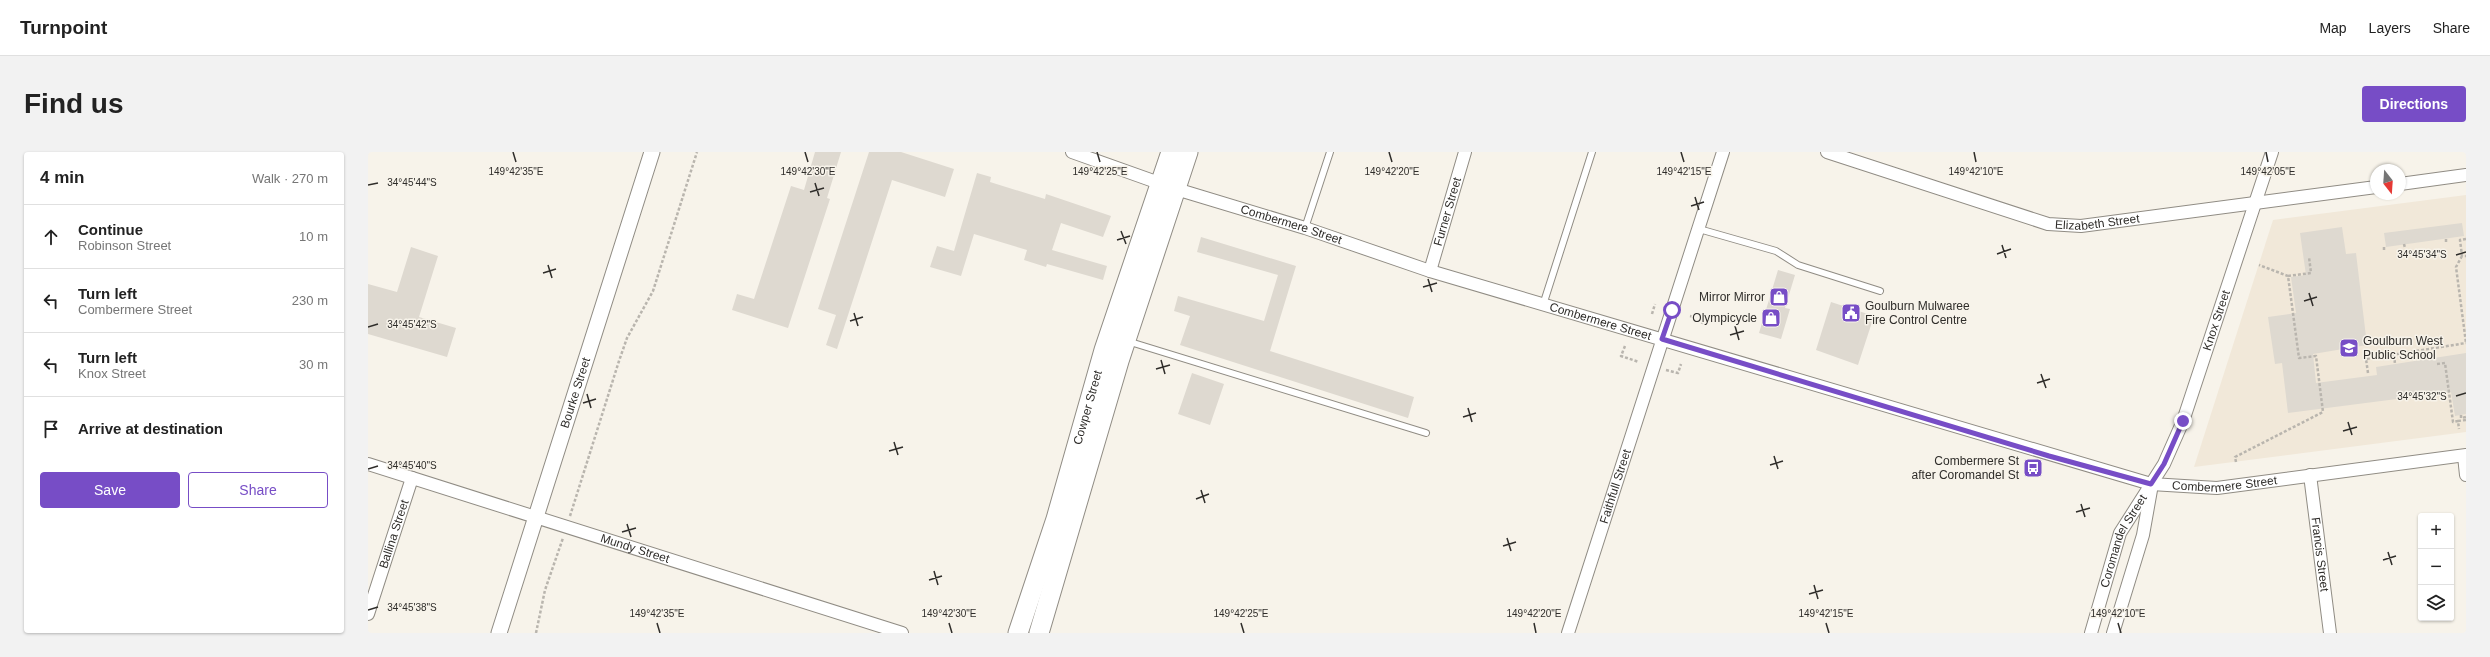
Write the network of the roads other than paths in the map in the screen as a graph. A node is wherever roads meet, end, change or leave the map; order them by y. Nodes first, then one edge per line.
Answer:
1 (652, 152) edge
2 (1072, 152) edge
3 (1171, 152) edge
4 (1188, 152) edge
5 (1330, 152) edge
6 (1465, 152) edge
7 (1592, 152) edge
8 (1723, 152) edge
9 (1827, 152) edge
10 (2272, 152) edge
11 (2466, 175) edge
12 (2406, 183) edge
13 (1169, 186) junction
14 (2370, 188) edge
15 (2257, 202) junction
16 (1305, 228) junction
17 (1699, 229) junction
18 (1430, 271) junction
19 (1880, 291) dead end
20 (1542, 305) junction
21 (1662, 339) junction
22 (1126, 340) junction
23 (1426, 433) dead end
24 (2465, 456) edge
25 (368, 464) edge
26 (2310, 475) junction
27 (2466, 475) edge
28 (412, 478) junction
29 (2151, 484) junction
30 (536, 518) junction
31 (368, 614) edge
32 (499, 633) edge
33 (902, 633) edge
34 (1018, 633) edge
35 (1039, 633) edge
36 (1568, 633) edge
37 (2090, 633) edge
38 (2113, 633) edge
39 (2330, 633) edge

1 - 30 street, Bourke Street
2 - 13 street, Combermere Street
3 - 13 main road
4 - 13 main road
5 - 16 lane
6 - 18 street, Furner Street
7 - 20 lane
8 - 17 street, Faithfull Street
9 - 15 street, Elizabeth Street
10 - 15 street, Knox Street
11 - 12 street
13 - 16 street, Combermere Street
13 - 22 main road, Cowper Street
13 - 34 main road, Cowper Street
14 - 15 street, Elizabeth Street
15 - 29 street, Knox Street
16 - 18 street, Combermere Street
17 - 19 lane
17 - 21 street, Faithfull Street
18 - 20 street, Combermere Street
20 - 21 street, Combermere Street
21 - 29 street, Combermere Street
21 - 36 street, Faithfull Street
22 - 23 lane
22 - 35 main road, Cowper Street
24 - 26 street, Combermere Street
24 - 27 street
25 - 28 street, Mundy Street
26 - 29 street, Combermere Street
26 - 39 street, Francis Street
28 - 30 street, Mundy Street
28 - 31 street, Ballina Street
29 - 37 street, Coromandel Street
29 - 38 street, Coromandel Street
30 - 32 street, Bourke Street
30 - 33 street, Mundy Street

